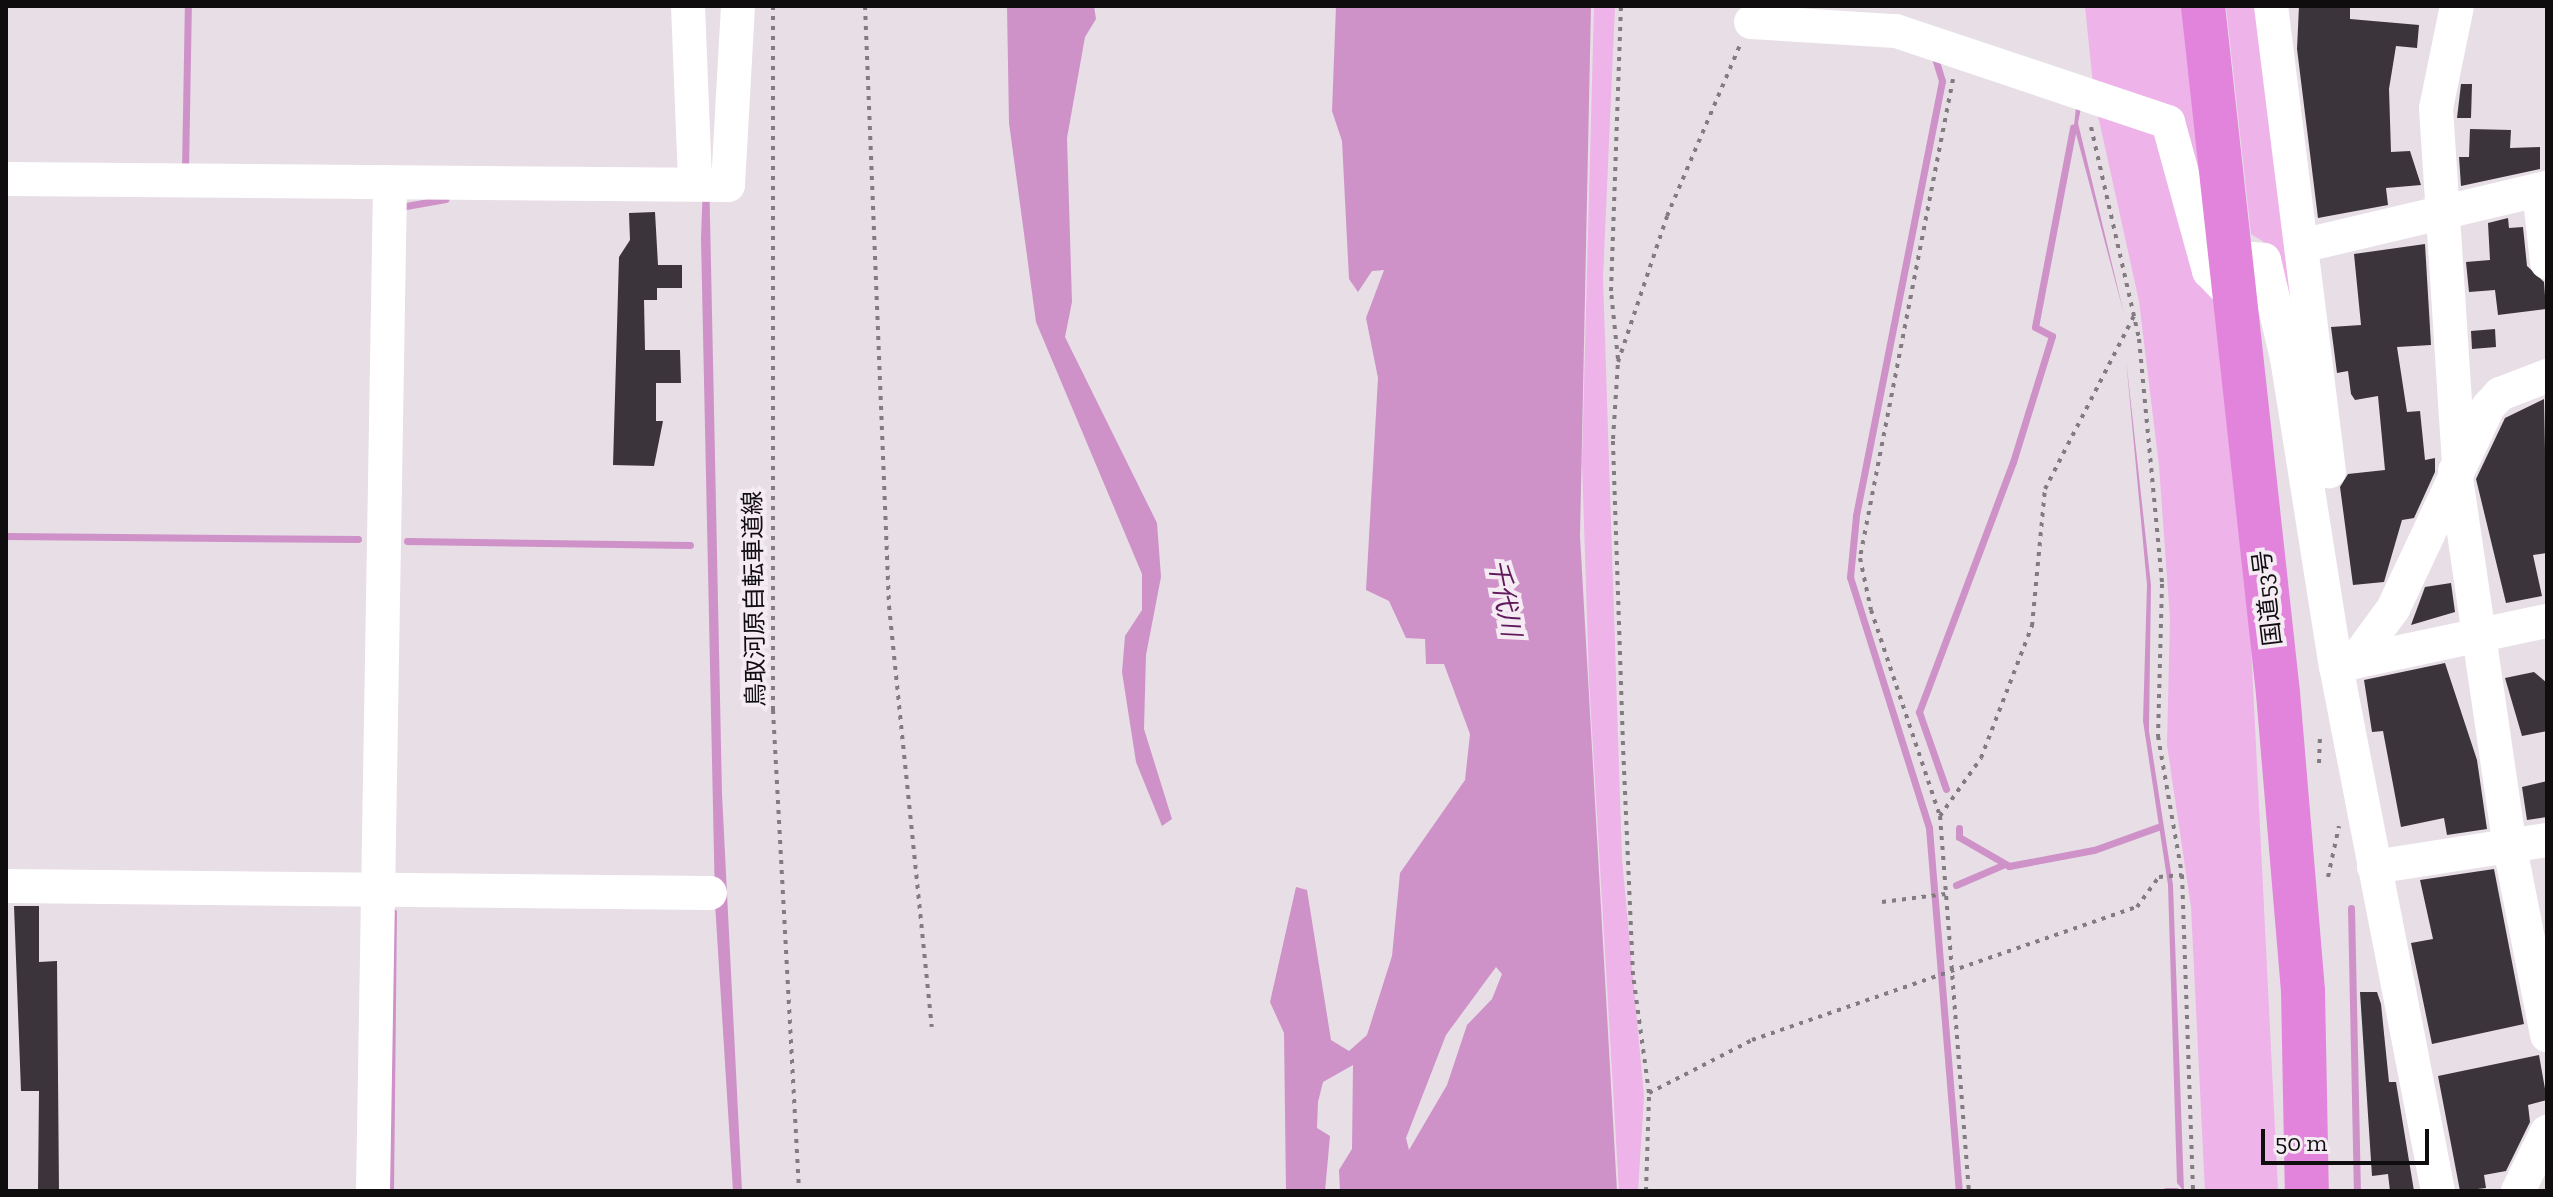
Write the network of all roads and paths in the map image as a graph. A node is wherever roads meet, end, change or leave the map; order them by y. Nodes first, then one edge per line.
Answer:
1 (688, 6) edge
2 (738, 6) edge
3 (773, 6) edge
4 (865, 6) edge
5 (1621, 6) edge
6 (2203, 6) edge
7 (2271, 6) edge
8 (2457, 6) edge
9 (1751, 22) joint
10 (1958, 53) junction
11 (2092, 98) junction
12 (6, 179) edge
13 (390, 182) junction
14 (695, 184) junction
15 (2543, 189) edge
16 (2439, 214) junction
17 (2301, 246) junction
18 (2547, 263) edge
19 (2232, 276) junction
20 (2136, 312) junction
21 (1618, 362) junction
22 (2547, 376) edge
23 (2457, 466) junction
24 (2547, 621) edge
25 (2477, 636) junction
26 (2345, 664) junction
27 (2342, 700) junction
28 (2319, 780) dead end
29 (1940, 816) junction
30 (2365, 821) junction
31 (2547, 840) edge
32 (2510, 848) junction
33 (2374, 867) junction
34 (2182, 875) junction
35 (6, 886) edge
36 (374, 888) junction
37 (2320, 889) dead end
38 (710, 893) dead end
39 (1945, 894) junction
40 (1882, 902) dead end
41 (1952, 970) junction
42 (932, 1027) dead end
43 (2547, 1035) edge
44 (1649, 1093) junction
45 (2547, 1132) edge
46 (373, 1191) edge
47 (799, 1191) edge
48 (1646, 1191) edge
49 (1969, 1191) edge
50 (2193, 1191) edge
51 (2307, 1191) edge
52 (2438, 1191) edge
53 (2518, 1191) edge

1 - 14 street
2 - 14 street
3 - 47 path, 鳥取河原自転車道線
4 - 42 path
5 - 21 path
6 - 19 highway, 国道53号
7 - 17 street
8 - 16 street
9 - 10 street
9 - 21 path
10 - 11 street
10 - 29 path
11 - 19 street
11 - 20 path
12 - 13 street
13 - 14 street
13 - 36 street
15 - 16 street
15 - 18 street
16 - 17 street
16 - 23 street
17 - 26 street
19 - 26 street
19 - 51 highway, 国道53号
20 - 29 path
20 - 34 path
21 - 44 path
22 - 23 street
23 - 25 street
23 - 26 street
24 - 25 street
25 - 26 street
25 - 32 street
26 - 27 street
27 - 28 path
27 - 30 street
29 - 39 path
30 - 33 street
30 - 37 path
31 - 32 street
32 - 33 street
32 - 43 street
33 - 52 street
34 - 41 path
34 - 50 path
35 - 36 street
36 - 38 street
36 - 46 street
39 - 40 path
39 - 41 path
41 - 44 path
41 - 49 path
44 - 48 path
45 - 53 street

